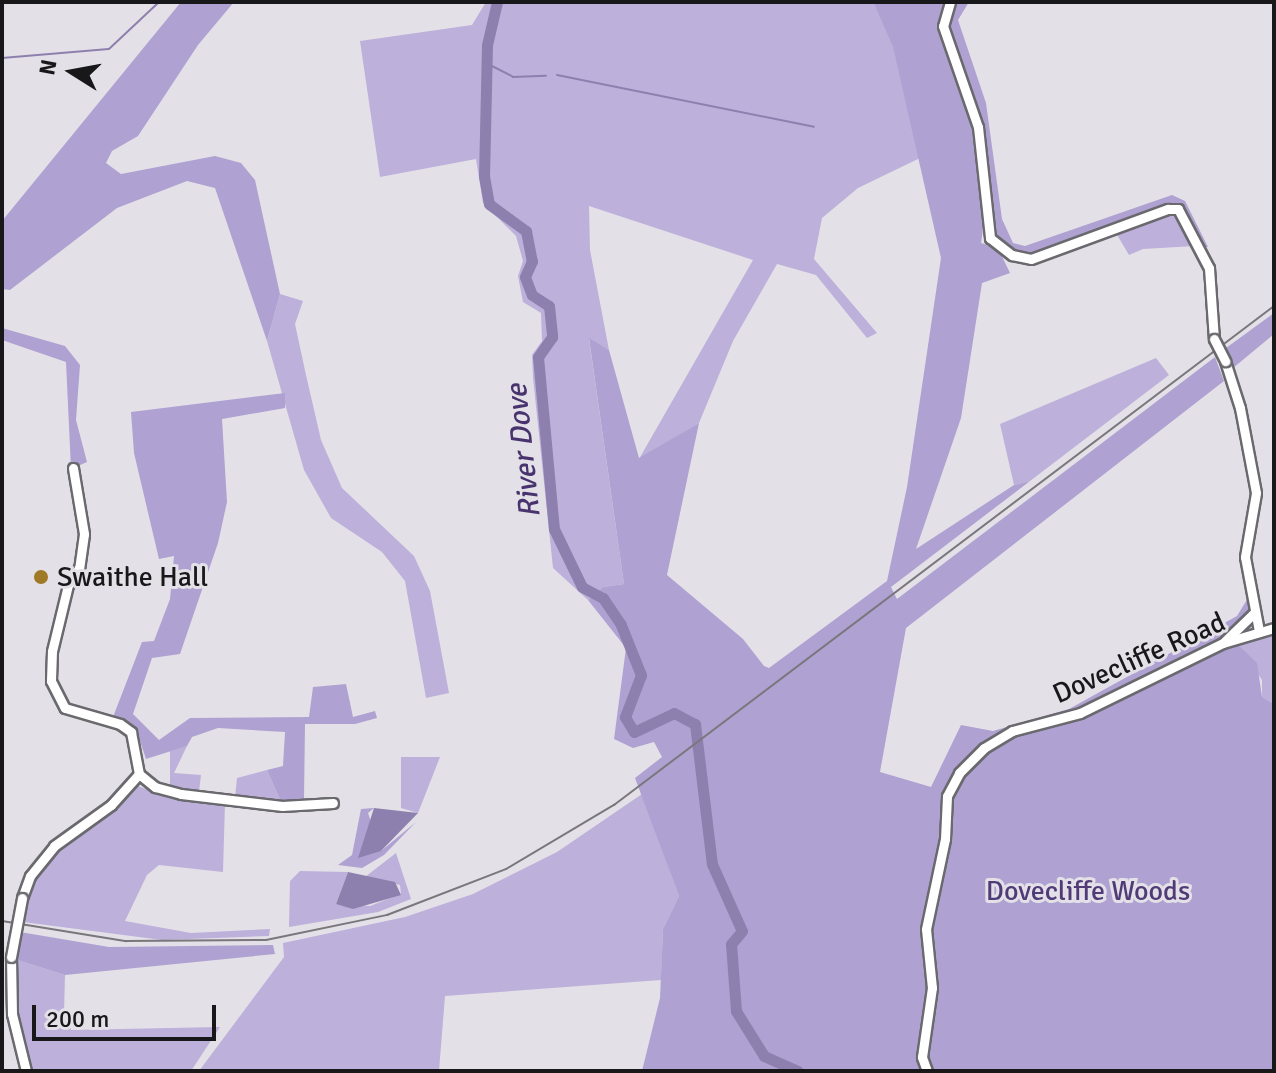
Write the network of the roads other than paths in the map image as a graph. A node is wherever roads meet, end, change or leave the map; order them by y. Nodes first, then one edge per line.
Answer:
1 (950, 2) edge
2 (73, 468) dead end
3 (1255, 612) junction
4 (1274, 628) edge
5 (1259, 631) junction
6 (1223, 643) junction
7 (139, 774) junction
8 (333, 803) dead end
9 (26, 1071) edge
10 (927, 1071) edge

1 - 3 street, bridge
2 - 7 street
3 - 5 street
3 - 6 street
4 - 5 street, Dovecliffe Road
5 - 6 street, Dovecliffe Road
6 - 10 street, Dovecliffe Road
7 - 8 street
7 - 9 street, bridge

